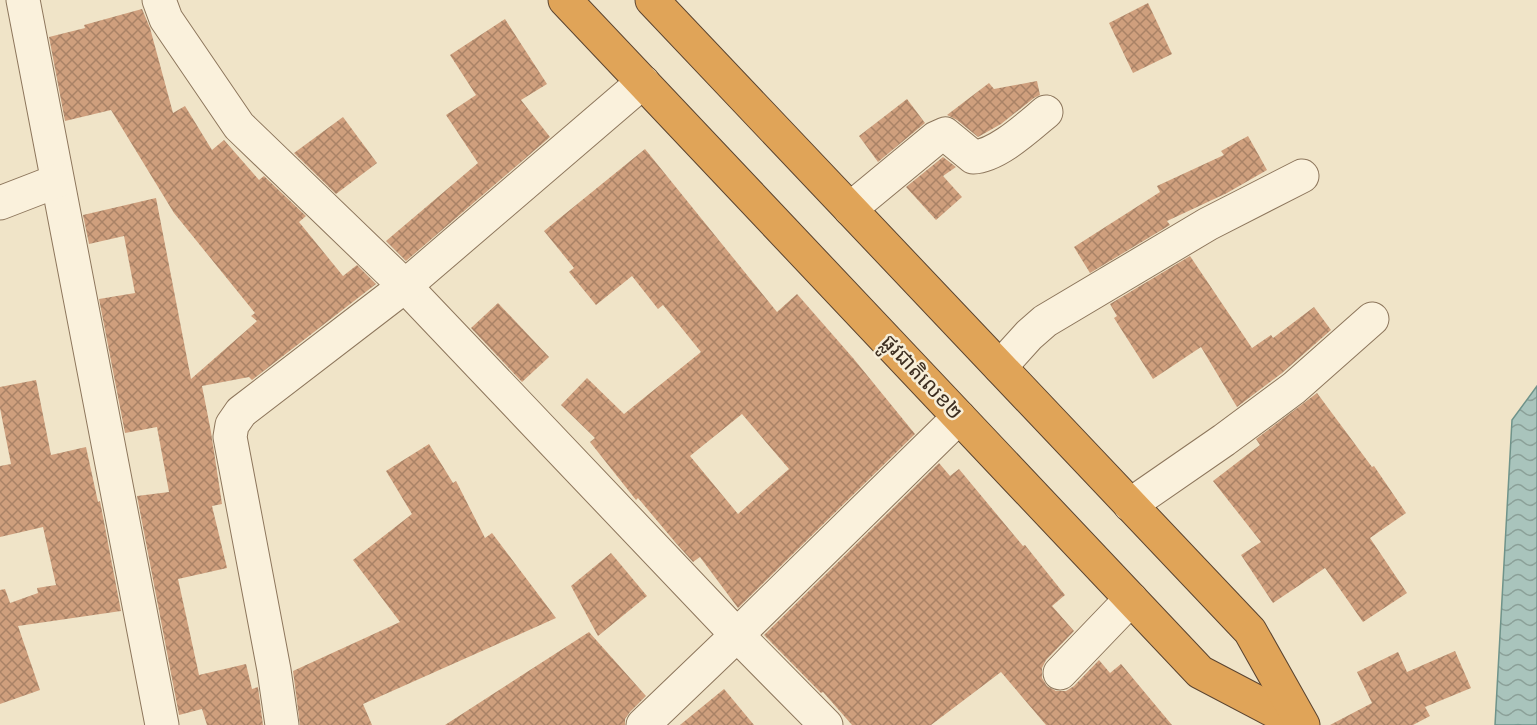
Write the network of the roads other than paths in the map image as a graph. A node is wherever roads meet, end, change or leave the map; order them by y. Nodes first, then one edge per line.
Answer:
1 (23, 0) edge
2 (159, 0) edge
3 (565, 0) edge
4 (652, 0) edge
5 (643, 82) junction
6 (1046, 112) dead end
7 (1302, 176) dead end
8 (57, 181) junction
9 (0, 203) edge
10 (850, 208) junction
11 (405, 286) junction
12 (1372, 320) dead end
13 (1000, 367) junction
14 (959, 417) junction
15 (1130, 505) junction
16 (1131, 599) junction
17 (737, 635) junction
18 (1060, 673) dead end
19 (162, 725) edge
20 (282, 725) edge
21 (643, 725) edge
22 (826, 725) edge
23 (1302, 725) edge

1 - 8 street
2 - 11 street
3 - 5 highway, ផ្លូវជាតិលេខ២
4 - 10 highway, ផ្លូវជាតិលេខ២
5 - 11 street
5 - 14 highway, ផ្លូវជាតិលេខ២
6 - 10 street
7 - 13 street
8 - 9 street
8 - 19 street
10 - 13 highway, ផ្លូវជាតិលេខ២
11 - 17 street
11 - 20 street
12 - 15 street
13 - 15 highway, ផ្លូវជាតិលេខ២
14 - 16 highway, ផ្លូវជាតិលេខ២
14 - 17 street
15 - 23 highway, ផ្លូវជាតិលេខ២
16 - 18 street
16 - 23 highway, ផ្លូវជាតិលេខ២
17 - 21 street
17 - 22 street

